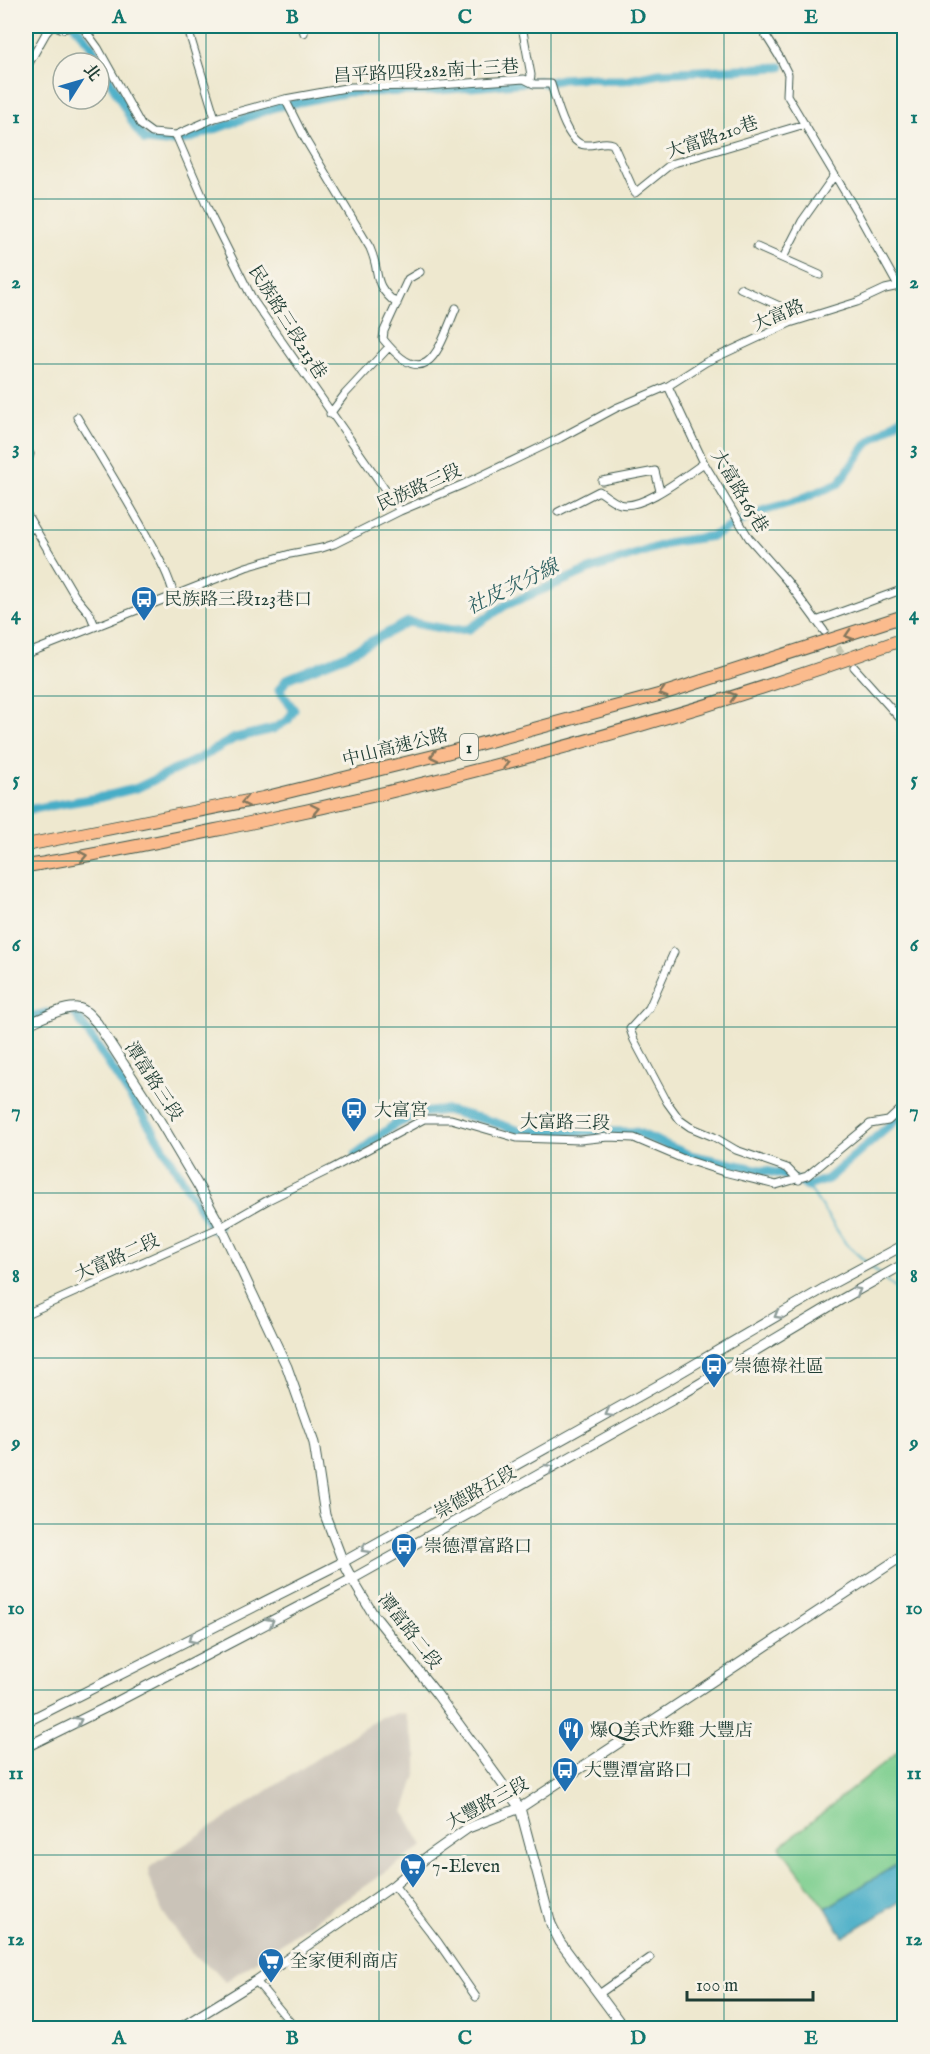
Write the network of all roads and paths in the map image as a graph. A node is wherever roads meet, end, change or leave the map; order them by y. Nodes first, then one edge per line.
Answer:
1 (55, 26) edge
2 (73, 26) edge
3 (82, 26) edge
4 (187, 26) edge
5 (522, 26) edge
6 (760, 26) edge
7 (28, 65) dead end
8 (530, 81) junction
9 (285, 99) junction
10 (215, 118) junction
11 (805, 124) junction
12 (176, 135) junction
13 (834, 177) junction
14 (757, 247) dead end
15 (783, 258) junction
16 (420, 272) dead end
17 (820, 275) dead end
18 (901, 286) edge
19 (740, 288) dead end
20 (397, 304) junction
21 (456, 308) dead end
22 (790, 322) junction
23 (389, 346) junction
24 (668, 386) junction
25 (330, 414) junction
26 (77, 417) dead end
27 (30, 454) dead end
28 (704, 463) junction
29 (26, 467) edge
30 (602, 481) dead end
31 (660, 491) junction
32 (400, 511) junction
33 (558, 512) dead end
34 (26, 513) edge
35 (34, 528) junction
36 (26, 531) edge
37 (904, 589) edge
38 (174, 596) junction
39 (904, 616) edge
40 (816, 621) junction
41 (95, 626) junction
42 (824, 631) tunnel mouth
43 (904, 639) edge
44 (26, 654) edge
45 (854, 667) tunnel mouth
46 (904, 723) edge
47 (26, 845) edge
48 (26, 866) edge
49 (674, 952) dead end
50 (26, 1025) edge
51 (904, 1106) edge
52 (799, 1180) junction
53 (220, 1227) junction
54 (904, 1245) edge
55 (904, 1264) edge
56 (26, 1314) edge
57 (904, 1555) edge
58 (343, 1562) junction
59 (352, 1579) junction
60 (26, 1722) edge
61 (26, 1747) edge
62 (520, 1808) junction
63 (394, 1885) junction
64 (650, 1958) dead end
65 (256, 1981) junction
66 (599, 1994) junction
67 (476, 1997) dead end
68 (180, 2028) edge
69 (295, 2028) edge
70 (624, 2028) edge

1 - 2 street
1 - 7 street
3 - 12 street
4 - 10 street
5 - 8 street, 昌平路四段282南十三巷
6 - 11 street
8 - 9 street, 昌平路四段282南十三巷
8 - 11 street, 大富路210巷
9 - 10 street, 昌平路四段282南十三巷
9 - 20 street
10 - 12 street, 昌平路四段282南十三巷
11 - 13 street
12 - 25 street, 民族路三段213巷
13 - 15 street
13 - 18 street
14 - 15 street
15 - 17 street
16 - 20 street
18 - 22 street, 大富路
19 - 22 street
20 - 23 street
21 - 23 street
22 - 24 street, 大富路
23 - 25 street
24 - 28 street, 大富路165巷
24 - 32 street, 民族路三段
25 - 32 street, 民族路三段213巷
26 - 38 street
27 - 29 street
28 - 31 street
28 - 40 street, 大富路165巷
30 - 31 street
31 - 33 street
32 - 38 street, 民族路三段
34 - 35 street
35 - 36 street
35 - 41 street
37 - 40 street
38 - 41 street, 民族路三段
39 -> 47 highway, 中山高速公路 / 1
40 - 42 street, 大富路165巷
41 - 44 street, 民族路三段
48 -> 43 highway, 1
45 - 46 street
49 - 52 street
50 - 53 street, 潭富路三段
51 - 52 street, 大富路三段
52 - 53 street, 大富路三段
53 - 56 street, 大富路二段
53 - 58 street, 潭富路二段
54 -> 58 street, 崇德路五段
59 -> 55 street, 崇德路五段
57 - 62 street, 大豐路三段
58 - 59 street, 潭富路二段
58 -> 60 street, 崇德路五段
61 -> 59 street, 崇德路五段
59 - 62 street, 潭富路二段
62 - 63 street, 大豐路三段
62 - 66 street, 潭富路二段
63 - 65 street, 大豐路三段
63 - 67 street
64 - 66 street
65 - 68 street, 大豐路三段
65 - 69 street
66 - 70 street, 潭富路二段

